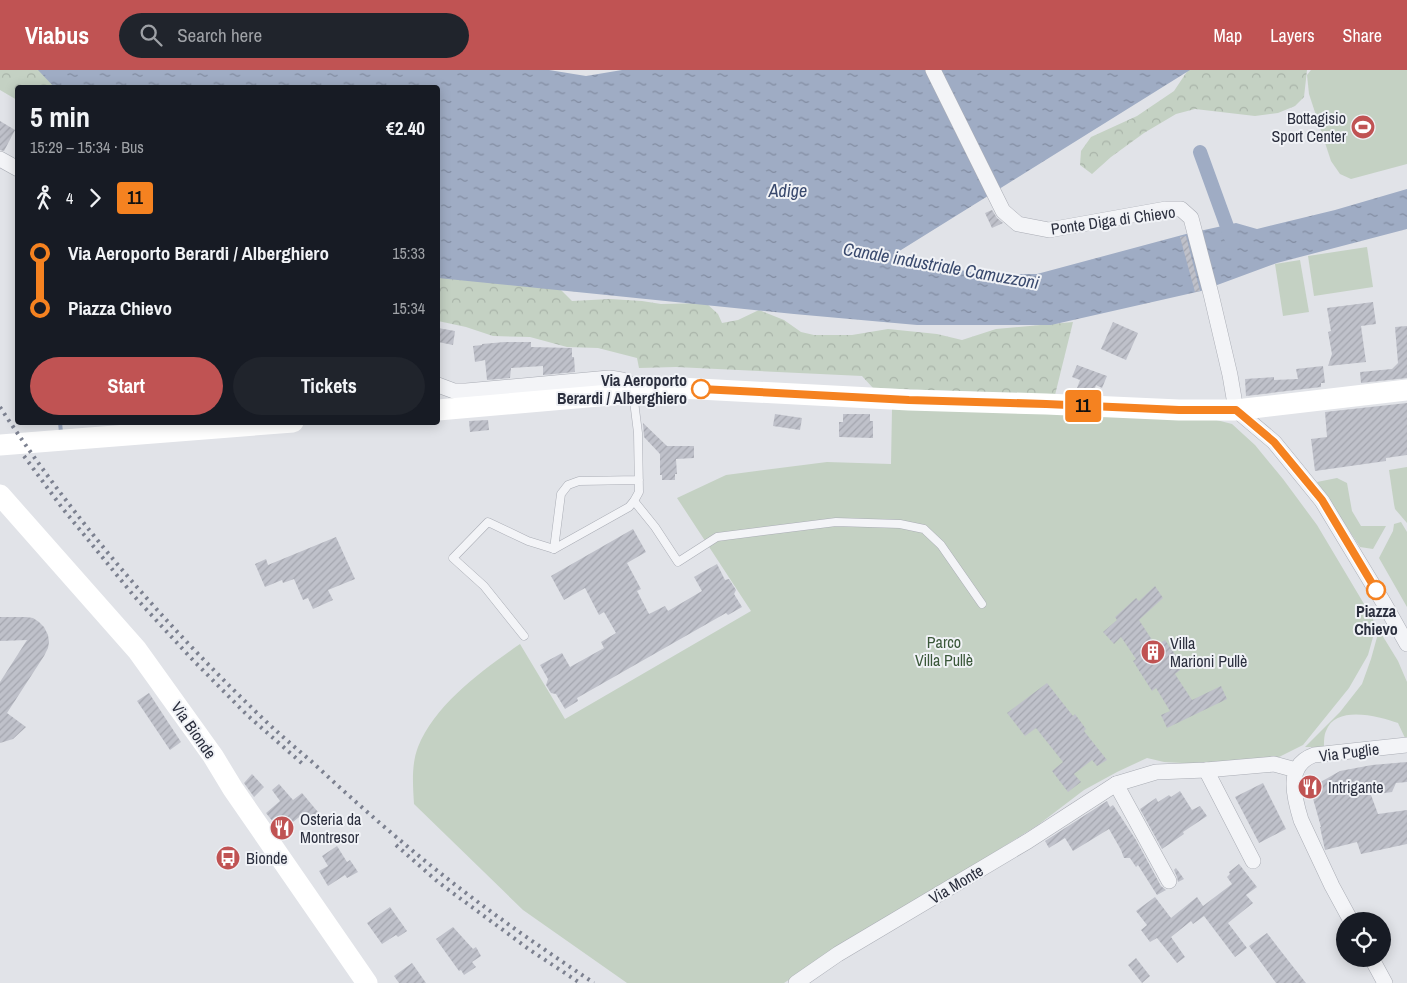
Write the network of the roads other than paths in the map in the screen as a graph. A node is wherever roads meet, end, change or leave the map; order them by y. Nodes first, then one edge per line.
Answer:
1 (933, 70) edge
2 (0, 159) edge
3 (15, 167) edge
4 (440, 386) edge
5 (1407, 390) edge
6 (633, 393) junction
7 (440, 410) edge
8 (1236, 410) junction
9 (255, 425) edge
10 (0, 445) edge
11 (638, 480) junction
12 (0, 495) edge
13 (634, 501) junction
14 (554, 549) junction
15 (982, 604) dead end
16 (524, 636) dead end
17 (1407, 644) edge
18 (1407, 745) edge
19 (1206, 770) junction
20 (1296, 770) junction
21 (1116, 784) junction
22 (1253, 861) dead end
23 (1169, 881) dead end
24 (1346, 912) edge
25 (1376, 967) edge
26 (366, 983) edge
27 (796, 983) edge
28 (1385, 983) edge

1 - 8 street, Ponte Diga di Chievo
2 - 3 street
4 - 6 street
5 - 8 street
6 - 7 street
6 - 8 street
6 - 11 lane
8 - 17 street
9 - 10 street
11 - 13 lane
11 - 14 lane
12 - 26 street, Via Bionde
13 - 14 lane
13 - 15 lane
14 - 16 lane
18 - 20 street, Via Puglie
19 - 20 street, Via Monte
19 - 21 street, Via Monte
19 - 22 street
20 - 24 street
21 - 23 street
21 - 27 street, Via Monte
25 - 28 street

